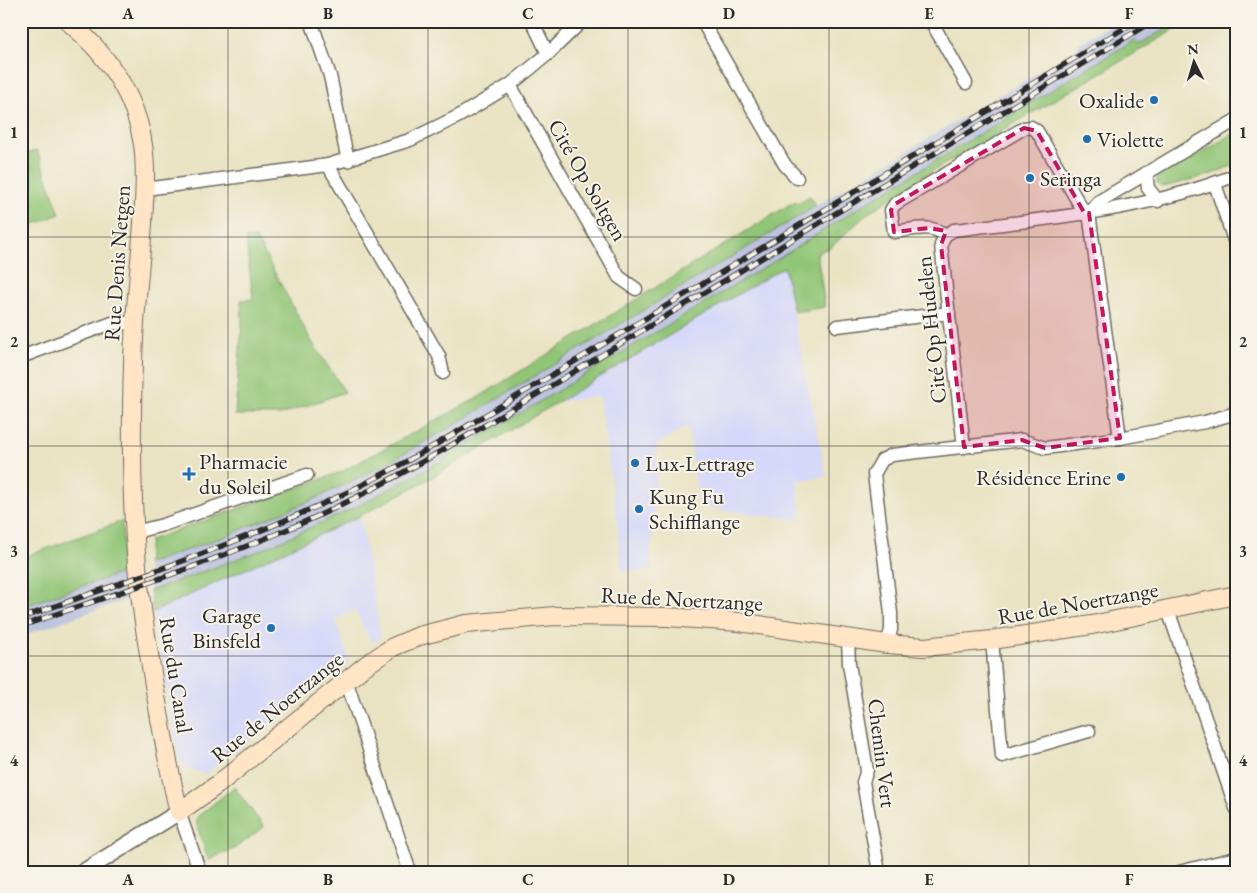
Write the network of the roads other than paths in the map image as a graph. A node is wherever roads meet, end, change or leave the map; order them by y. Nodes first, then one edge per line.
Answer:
1 (68, 21) edge
2 (311, 21) edge
3 (532, 21) edge
4 (582, 21) edge
5 (702, 21) edge
6 (931, 21) edge
7 (548, 54) junction
8 (966, 83) dead end
9 (510, 85) junction
10 (1236, 120) edge
11 (348, 161) junction
12 (328, 166) junction
13 (1146, 174) junction
14 (1236, 175) edge
15 (797, 178) dead end
16 (1215, 184) junction
17 (145, 189) junction
18 (1158, 201) junction
19 (1087, 214) junction
20 (945, 235) junction
21 (1236, 246) edge
22 (636, 290) dead end
23 (949, 313) junction
24 (136, 322) junction
25 (837, 326) dead end
26 (21, 357) edge
27 (443, 373) dead end
28 (1236, 413) edge
29 (1120, 438) junction
30 (964, 447) junction
31 (307, 475) dead end
32 (135, 532) junction
33 (1236, 595) edge
34 (142, 603) joint
35 (1168, 610) junction
36 (848, 639) junction
37 (992, 640) junction
38 (887, 644) junction
39 (346, 680) junction
40 (1089, 731) dead end
41 (1236, 808) edge
42 (179, 812) junction
43 (1236, 858) edge
44 (83, 872) edge
45 (200, 872) edge
46 (410, 872) edge
47 (879, 872) edge
48 (1179, 872) edge

1 - 17 main road, Rue Denis Netgen
2 - 11 street
3 - 7 street
4 - 7 street
5 - 15 street
6 - 8 street
7 - 9 street
9 - 11 street
9 - 22 street, Cité Op Soltgen
10 - 13 street
11 - 12 street
12 - 17 street
12 - 27 street
13 - 18 street
13 - 19 street
14 - 16 street, Cité Op Hudelen
16 - 18 street, Cité Op Hudelen
16 - 21 street
17 - 24 main road, Rue Denis Netgen
18 - 19 street, Cité Op Hudelen
19 - 20 street, Cité Op Hudelen
19 - 20 street
19 - 29 street
20 - 23 street, Cité Op Hudelen
23 - 25 street
23 - 30 street, Cité Op Hudelen
24 - 26 street
24 - 32 main road, Rue Denis Netgen
28 - 29 street
29 - 30 street
30 - 38 street
31 - 32 street
32 - 34 main road, Rue Denis Netgen
33 - 35 main road, Rue de Noertzange
34 - 42 main road, Rue du Canal
35 - 37 main road, Rue de Noertzange
35 - 41 street
36 - 38 main road, Rue de Noertzange
36 - 39 main road, Rue de Noertzange
36 - 47 street, Chemin Vert
37 - 38 main road, Rue de Noertzange
37 - 40 street
39 - 42 main road, Rue de Noertzange
39 - 46 street
42 - 44 street
42 - 45 street
43 - 48 street

